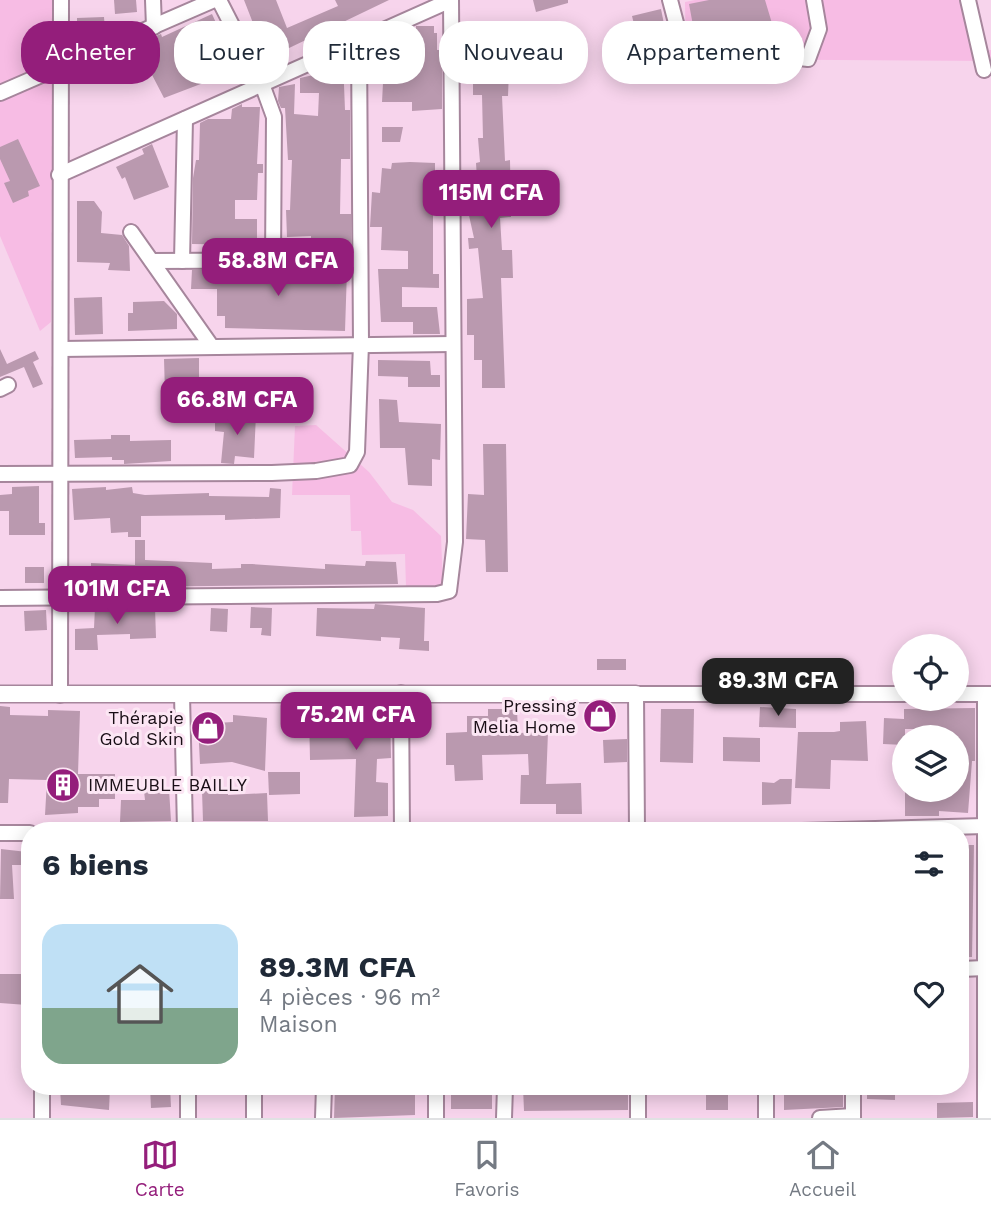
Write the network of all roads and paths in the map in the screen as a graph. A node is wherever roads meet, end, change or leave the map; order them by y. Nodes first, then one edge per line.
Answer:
1 (61, 0) edge
2 (153, 0) edge
3 (214, 0) edge
4 (219, 0) edge
5 (451, 0) edge
6 (670, 0) edge
7 (814, 0) edge
8 (968, 0) edge
9 (61, 21) edge
10 (153, 21) edge
11 (405, 21) edge
12 (160, 24) edge
13 (303, 67) edge
14 (984, 70) dead end
15 (22, 84) edge
16 (60, 84) edge
17 (359, 84) edge
18 (262, 85) junction
19 (0, 93) edge
20 (185, 119) junction
21 (60, 175) junction
22 (131, 232) dead end
23 (360, 260) junction
24 (152, 261) junction
25 (182, 261) junction
26 (273, 261) junction
27 (361, 344) junction
28 (453, 344) junction
29 (212, 347) junction
30 (61, 349) junction
31 (0, 474) edge
32 (61, 474) junction
33 (0, 598) edge
34 (61, 599) junction
35 (401, 693) junction
36 (0, 694) edge
37 (182, 694) junction
38 (636, 694) junction
39 (892, 694) edge
40 (969, 694) edge
41 (988, 694) edge
42 (60, 695) junction
43 (185, 822) edge
44 (402, 822) edge
45 (637, 822) edge
46 (969, 826) edge
47 (985, 826) junction
48 (0, 833) edge
49 (21, 833) edge
50 (985, 968) junction
51 (969, 969) edge
52 (41, 1095) edge
53 (188, 1095) edge
54 (254, 1095) edge
55 (324, 1095) edge
56 (436, 1095) edge
57 (505, 1095) edge
58 (638, 1095) edge
59 (766, 1095) edge
60 (853, 1095) edge
61 (853, 1117) edge
62 (42, 1118) edge
63 (188, 1118) edge
64 (254, 1118) edge
65 (323, 1118) edge
66 (436, 1118) edge
67 (504, 1118) edge
68 (638, 1118) edge
69 (766, 1118) edge
70 (820, 1118) edge
71 (985, 1118) edge

1 - 9 street
2 - 10 street
3 - 12 street
4 - 18 street
5 - 11 street
5 - 28 street
6 - 7 street
8 - 14 street
13 - 18 street
15 - 19 street
16 - 21 street
17 - 23 street
18 - 20 street
18 - 26 street
20 - 21 street
20 - 25 street
21 - 30 street
22 - 24 street
23 - 26 street
23 - 27 street
24 - 25 street
24 - 29 street
25 - 26 street
27 - 28 street
27 - 29 street
27 - 32 street
28 - 34 street
29 - 30 street
30 - 32 street
31 - 32 street
32 - 34 street
33 - 34 street
34 - 42 street
35 - 37 street
35 - 38 street
35 - 44 street
36 - 42 street
37 - 42 street
37 - 43 street
38 - 39 street
38 - 45 street
40 - 41 street
41 - 47 street
46 - 47 street
47 - 50 street
48 - 49 street
50 - 51 street
50 - 71 street
52 - 62 street
53 - 63 street
54 - 64 street
55 - 65 street
56 - 66 street
57 - 67 street
58 - 68 street
59 - 69 street
60 - 61 street
61 - 70 street

